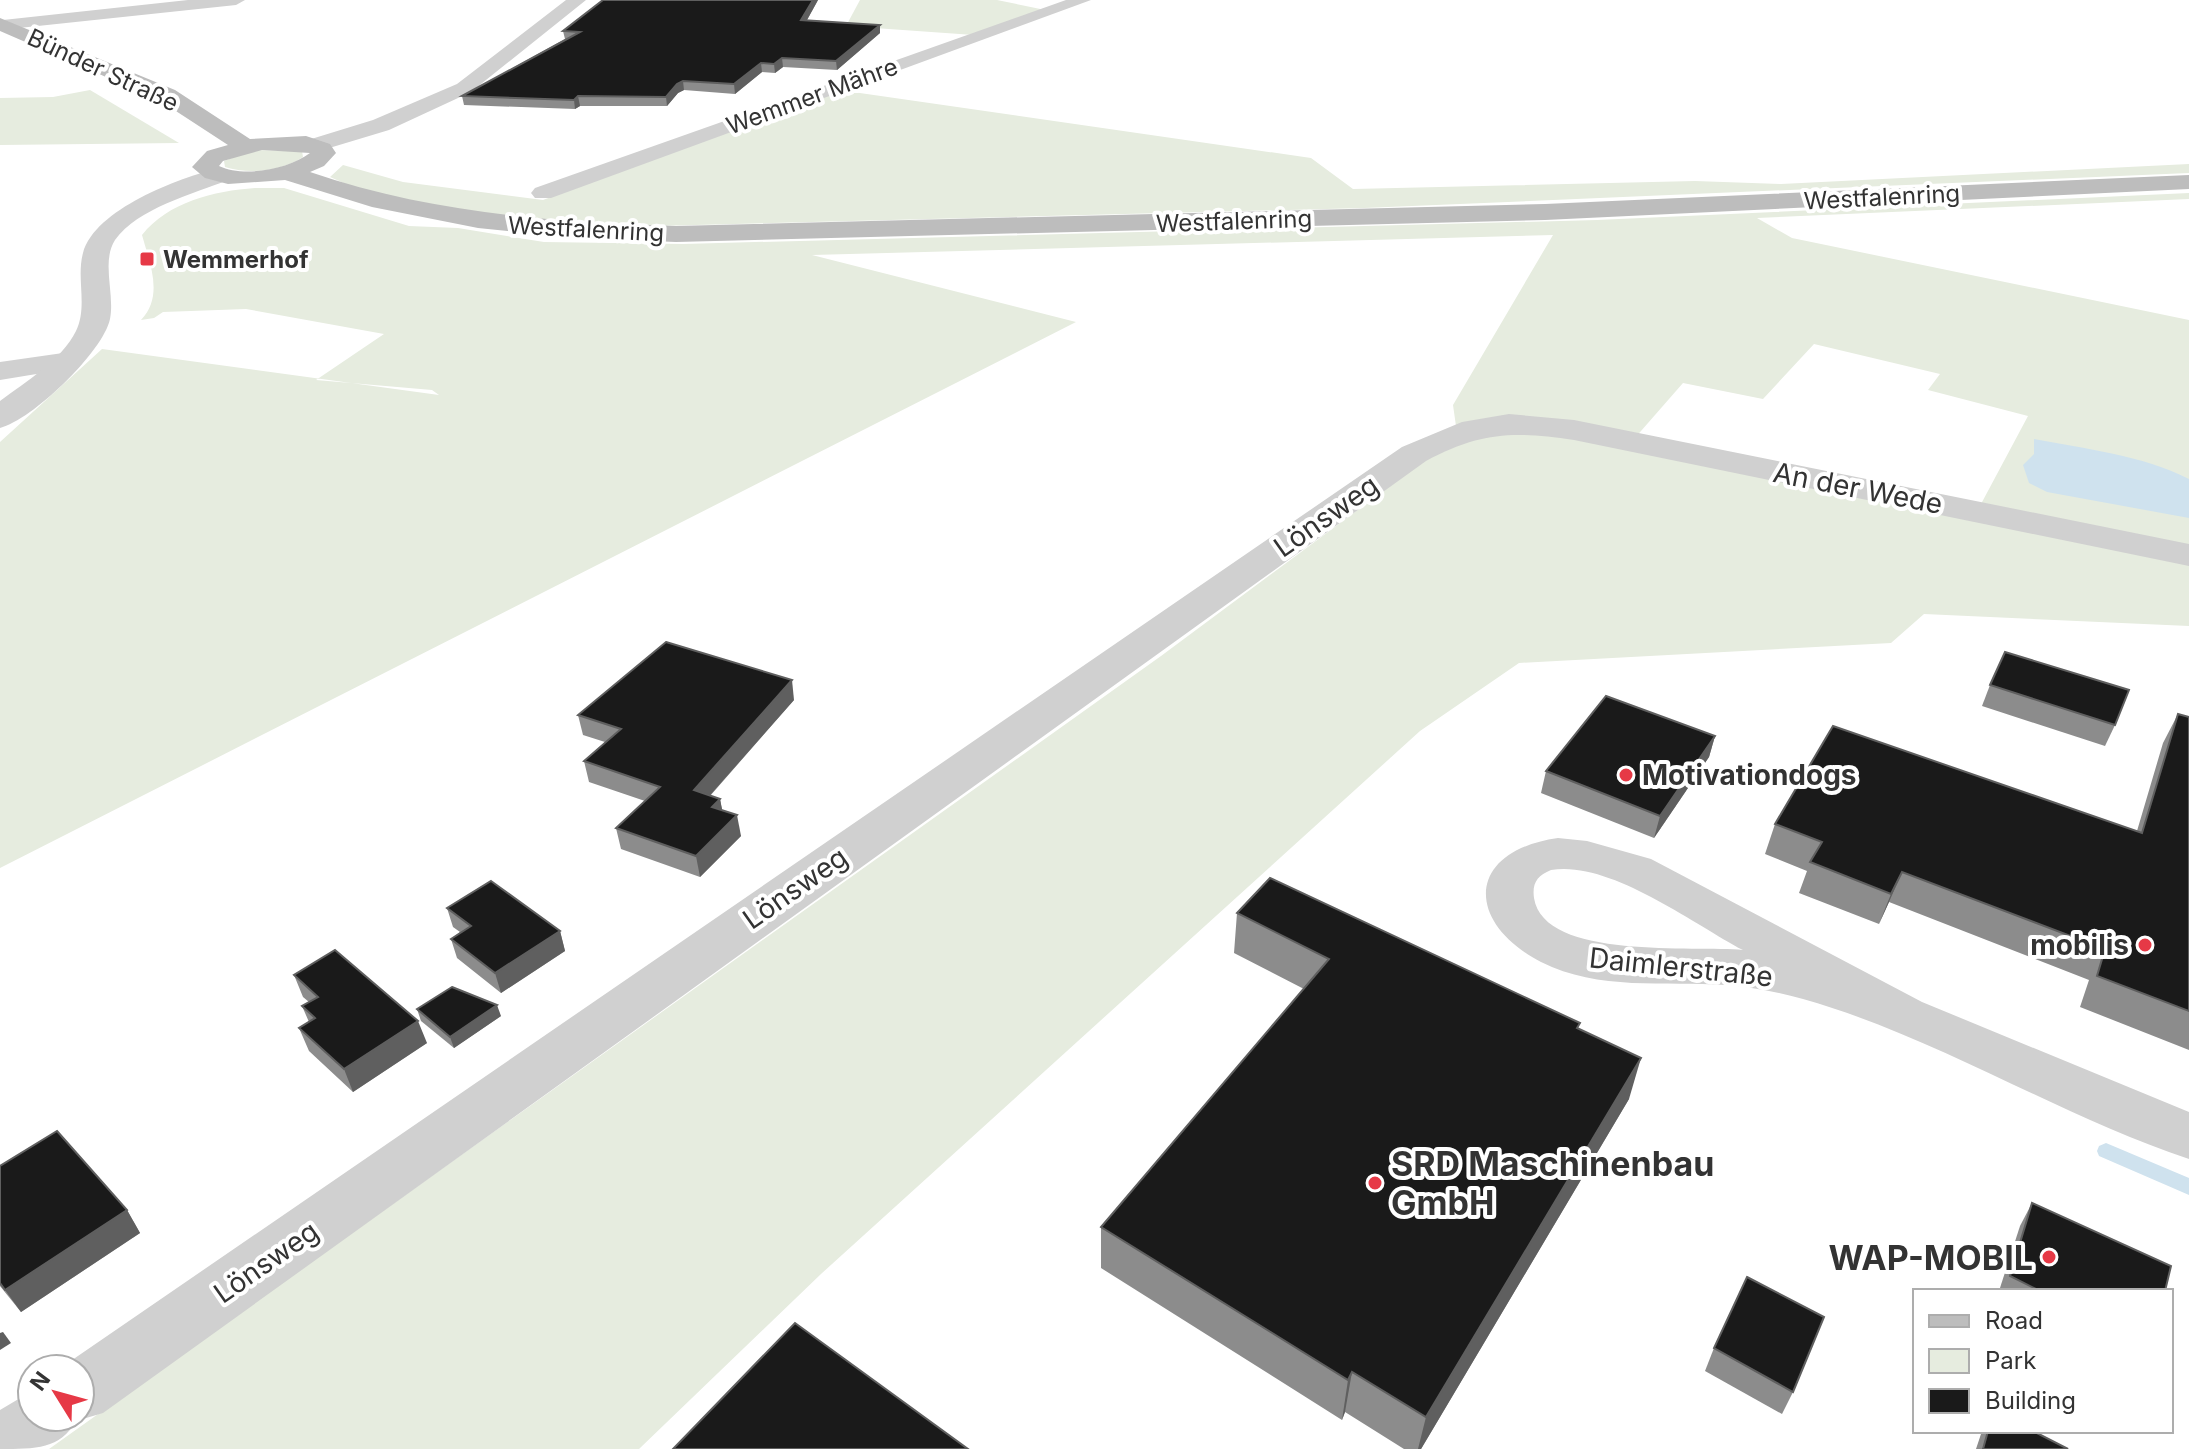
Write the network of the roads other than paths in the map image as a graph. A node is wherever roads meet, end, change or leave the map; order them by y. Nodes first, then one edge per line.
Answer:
1 (236, 0) edge
2 (577, 0) edge
3 (1082, 0) edge
4 (2, 25) edge
5 (316, 145) junction
6 (245, 146) junction
7 (286, 172) junction
8 (219, 175) junction
9 (2189, 182) edge
10 (543, 193) dead end
11 (63, 362) junction
12 (0, 371) edge
13 (0, 418) edge
14 (1527, 423) joint
15 (2189, 555) edge
16 (1903, 1015) junction
17 (2189, 1136) edge
18 (96, 1381) edge
19 (22, 1433) edge
20 (0, 1449) edge

1 - 4 street
2 - 5 street
3 - 10 street, Wemmer Mähre
4 - 6 main road, Bünder Straße
5 - 6 main road
5 - 7 main road
6 - 8 main road
7 - 8 main road
7 - 9 main road, Westfalenring
8 - 11 street
11 - 12 street
11 - 13 street
14 - 15 street, An der Wede
14 - 18 street, Lönsweg
16 - 16 street, Daimlerstraße
16 - 17 street, Daimlerstraße
19 - 20 street

